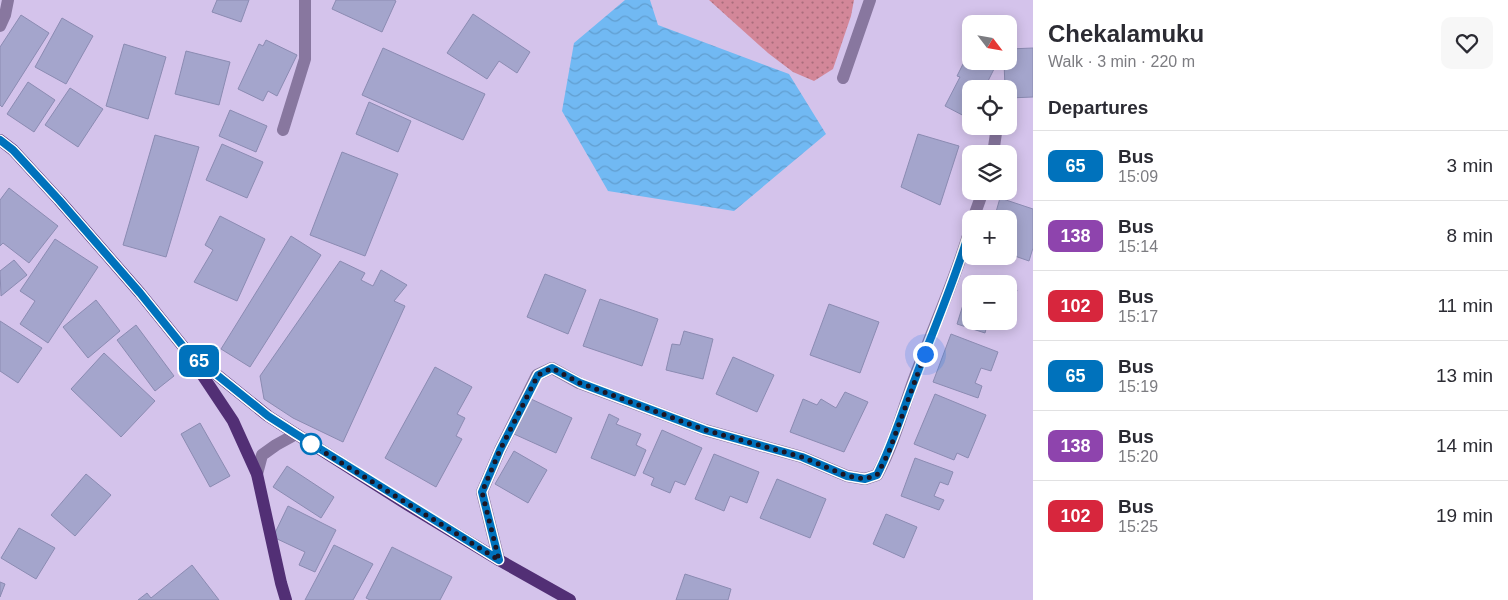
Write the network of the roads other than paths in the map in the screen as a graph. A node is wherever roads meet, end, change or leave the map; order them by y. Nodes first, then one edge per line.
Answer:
1 (8, 0) edge
2 (306, 0) edge
3 (870, 0) edge
4 (0, 26) edge
5 (843, 78) dead end
6 (283, 130) dead end
7 (0, 140) edge
8 (962, 256) edge
9 (186, 350) junction
10 (296, 434) junction
11 (257, 474) junction
12 (499, 560) junction
13 (285, 599) edge
14 (570, 600) edge

1 - 4 street
2 - 6 street
3 - 5 street
7 - 9 main road
8 - 12 street
9 - 10 main road
9 - 11 main road
10 - 11 street
10 - 12 main road
11 - 13 main road
12 - 14 main road

